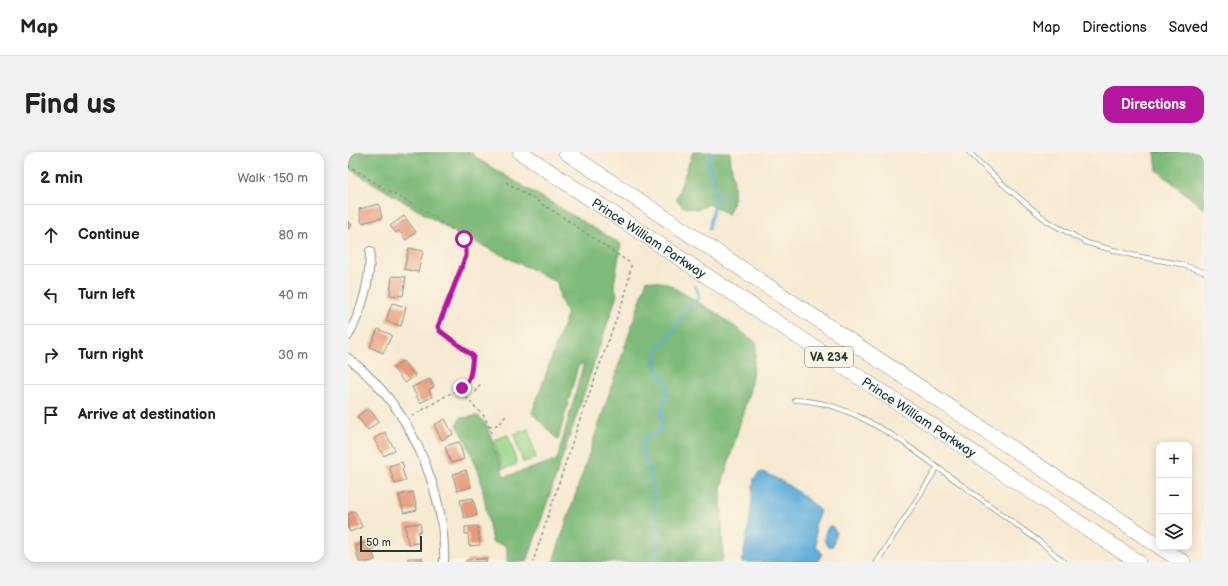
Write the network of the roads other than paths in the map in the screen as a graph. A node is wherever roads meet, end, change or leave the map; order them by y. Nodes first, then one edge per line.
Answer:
1 (520, 152) edge
2 (566, 152) edge
3 (970, 152) edge
4 (370, 251) dead end
5 (1204, 272) edge
6 (348, 336) edge
7 (348, 358) edge
8 (795, 400) dead end
9 (937, 468) junction
10 (1156, 545) edge
11 (1164, 550) edge
12 (444, 562) edge
13 (877, 562) edge
14 (1064, 562) edge
15 (1138, 562) edge
16 (1183, 562) edge

1 - 15 highway, Prince William Parkway / VA 234
2 - 10 highway, Prince William Parkway / VA 234
3 - 5 lane
4 - 6 street
7 - 12 street
8 - 9 lane
9 - 13 lane
9 - 14 lane
11 - 16 highway, Prince William Parkway / VA 234

